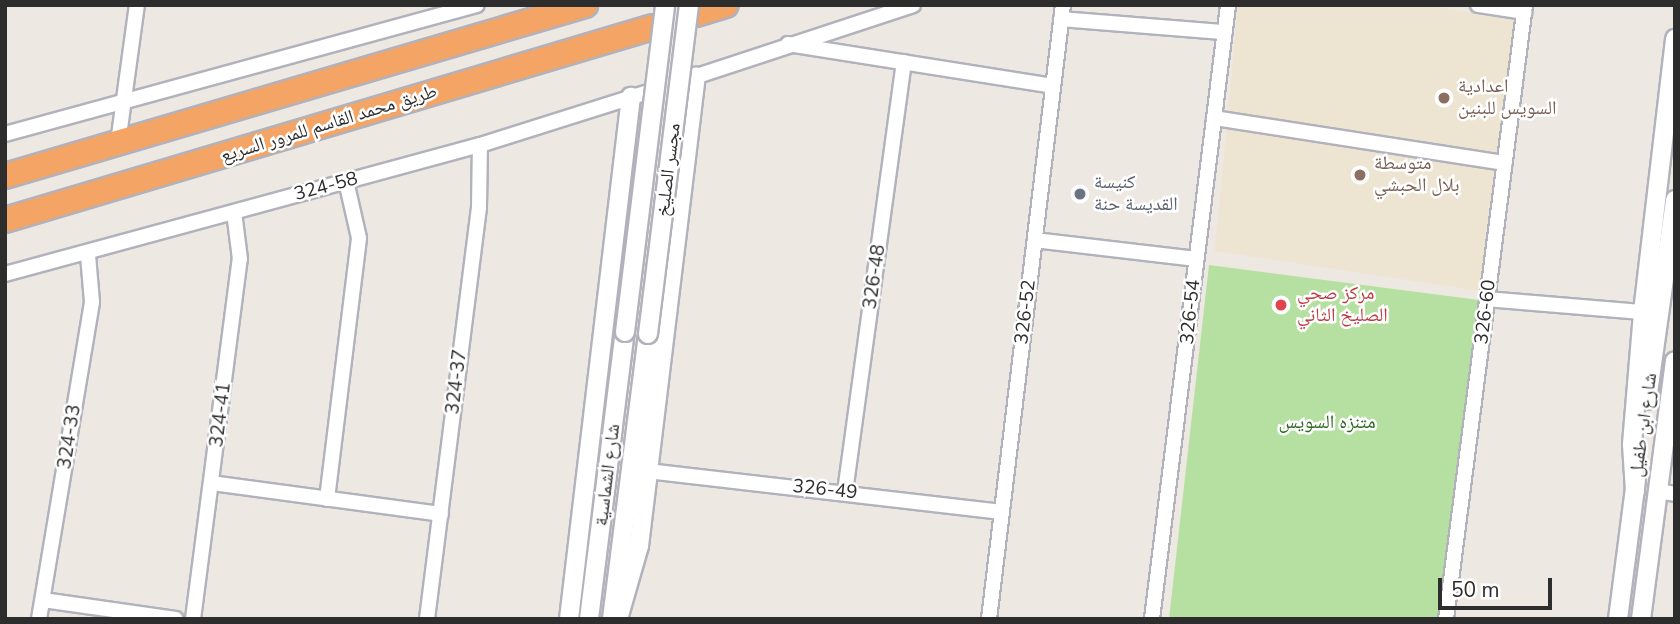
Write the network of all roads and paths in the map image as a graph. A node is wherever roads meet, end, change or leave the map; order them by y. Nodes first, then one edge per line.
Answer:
1 (137, 5) edge
2 (477, 5) edge
3 (585, 5) edge
4 (665, 5) edge
5 (726, 5) edge
6 (913, 5) edge
7 (1228, 5) edge
8 (1478, 5) edge
9 (693, 9) edge
10 (1525, 9) edge
11 (1062, 12) edge
12 (653, 27) dead end
13 (1224, 32) junction
14 (1675, 38) edge
15 (788, 44) junction
16 (904, 62) junction
17 (692, 77) joint
18 (1053, 86) junction
19 (638, 95) joint
20 (123, 103) junction
21 (1214, 118) junction
22 (5, 134) edge
23 (118, 143) junction
24 (480, 145) junction
25 (1504, 163) junction
26 (5, 176) edge
27 (346, 181) junction
28 (1675, 200) edge
29 (234, 212) junction
30 (5, 220) edge
31 (1035, 240) junction
32 (88, 255) junction
33 (1196, 259) junction
34 (5, 274) edge
35 (1487, 299) junction
36 (1643, 312) junction
37 (625, 331) joint
38 (648, 334) joint
39 (1675, 361) edge
40 (1675, 432) edge
41 (648, 471) junction
42 (212, 483) junction
43 (1634, 491) junction
44 (845, 492) junction
45 (1666, 493) edge
46 (327, 499) junction
47 (1002, 512) junction
48 (441, 514) junction
49 (43, 600) junction
50 (39, 619) edge
51 (176, 619) edge
52 (193, 619) edge
53 (427, 619) edge
54 (569, 619) edge
55 (589, 619) edge
56 (612, 619) edge
57 (618, 619) edge
58 (989, 619) edge
59 (1152, 619) edge
60 (1446, 619) edge
61 (1618, 619) edge
62 (1641, 619) edge

1 - 20 street
2 - 20 street
3 - 23 highway, طريق محمد القاسم للمرور السريع
4 - 37 street, مجسر الصليخ, bridge
5 - 9 highway
6 - 15 street
7 - 13 street, 326-54
8 - 10 street
9 - 38 street, مجسر الصليخ, bridge
10 - 25 street, 326-60
11 - 13 street
11 - 18 street, 326-52
12 - 30 highway, طريق محمد القاسم للمرور السريع
13 - 21 street, 326-54
14 - 36 street
15 - 16 street
15 - 17 street
16 - 18 street
16 - 44 street, 326-48
17 - 41 street
18 - 31 street, 326-52
19 - 24 street, 324-58
19 - 54 street
20 - 22 street
20 - 23 street
21 - 25 street
21 - 33 street, 326-54
23 - 26 highway, طريق محمد القاسم للمرور السريع
24 - 27 street, 324-58
24 - 48 street, 324-37
25 - 35 street, 326-60
27 - 29 street, 324-58
27 - 46 street
28 - 43 street, شارع ابن طفيل
29 - 32 street, 324-58
29 - 42 street, 324-41
31 - 33 street
31 - 47 street, 326-52
32 - 34 street, 324-58
32 - 49 street, 324-33
33 - 59 street, 326-54
35 - 36 street
35 - 60 street, 326-60
36 - 43 street
37 - 55 street, شارع الشماسية
38 - 56 street, شارع الشماسية
39 - 45 street, شارع ابن طفيل
40 - 45 street
41 - 44 street, 326-49
41 - 57 street
42 - 46 street
42 - 52 street, 324-41
43 - 61 street, شارع ابن طفيل
44 - 47 street, 326-49
45 - 62 street, شارع ابن طفيل
46 - 48 street
47 - 58 street, 326-52
48 - 53 street, 324-37
49 - 50 street, 324-33
49 - 51 street

